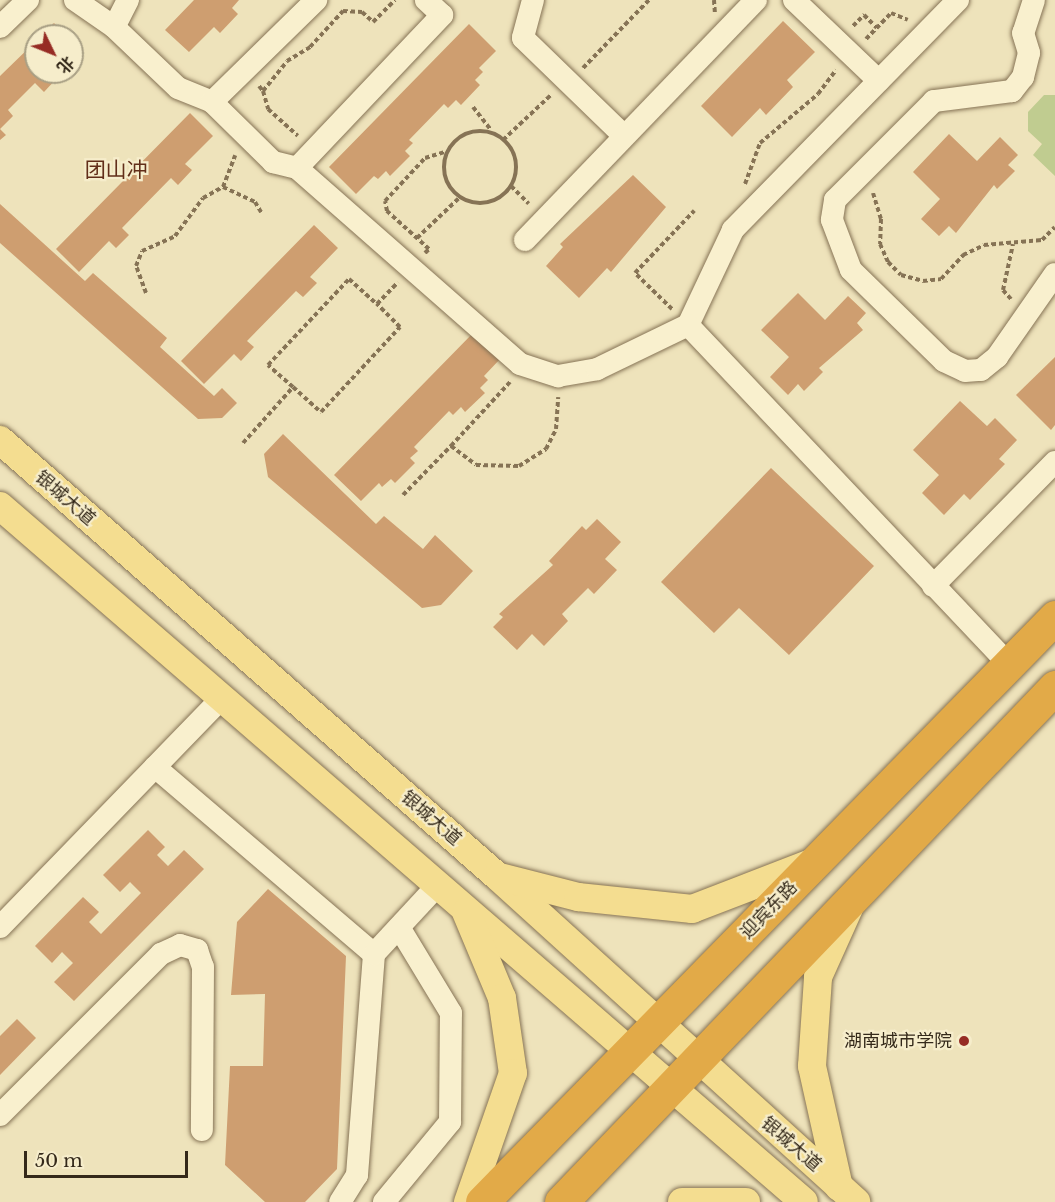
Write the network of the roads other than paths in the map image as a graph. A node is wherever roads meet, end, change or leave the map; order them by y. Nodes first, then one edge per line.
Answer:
1 (28, 0) edge
2 (75, 0) edge
3 (128, 0) edge
4 (316, 0) edge
5 (426, 0) edge
6 (533, 0) edge
7 (756, 0) edge
8 (794, 0) edge
9 (958, 0) edge
10 (1034, 0) edge
11 (0, 27) edge
12 (114, 27) junction
13 (879, 81) junction
14 (212, 102) junction
15 (623, 135) junction
16 (297, 168) junction
17 (525, 240) dead end
18 (1055, 274) edge
19 (688, 325) junction
20 (0, 440) edge
21 (1055, 462) edge
22 (0, 506) edge
23 (933, 586) junction
24 (1055, 617) edge
25 (1009, 664) junction
26 (1055, 687) edge
27 (222, 698) junction
28 (155, 766) junction
29 (816, 862) junction
30 (497, 876) junction
31 (438, 885) junction
32 (857, 890) junction
33 (464, 907) junction
34 (0, 927) edge
35 (399, 927) junction
36 (374, 954) junction
37 (657, 1024) junction
38 (631, 1050) junction
39 (695, 1060) junction
40 (672, 1086) junction
41 (0, 1115) edge
42 (202, 1130) dead end
43 (848, 1194) edge
44 (340, 1202) edge
45 (384, 1202) edge
46 (468, 1202) edge
47 (482, 1202) edge
48 (561, 1202) edge
49 (682, 1202) edge
50 (746, 1202) edge
51 (804, 1202) edge

1 - 11 street
2 - 12 street
3 - 12 street
4 - 14 street
5 - 16 street
6 - 15 street
7 - 15 street
8 - 13 street
9 - 13 street
10 - 18 street
12 - 14 street
13 - 19 street
14 - 16 street
15 - 17 street
16 - 19 street
19 - 23 street
20 - 30 main road, 银城大道
21 - 23 street
22 - 27 main road, 银城大道
23 - 25 street
24 - 25 highway, 迎宾东路
25 - 29 highway, 迎宾东路
26 - 32 highway
27 - 28 street
27 - 31 main road, 银城大道
28 - 34 street
28 - 36 street
29 - 30 main road
29 - 37 highway, 迎宾东路
30 - 37 main road, 银城大道
31 - 33 main road, 银城大道
31 - 35 street
32 - 39 highway
32 - 43 main road
33 - 38 main road, 银城大道
33 - 46 main road
35 - 36 street
35 - 45 street
36 - 44 street
37 - 38 highway, 迎宾东路
37 - 39 main road, 银城大道
38 - 40 main road, 银城大道
38 - 47 highway, 迎宾东路
39 - 40 highway
39 - 43 main road, 银城大道
40 - 48 highway
40 - 51 main road, 银城大道
41 - 42 street
49 - 50 main road

